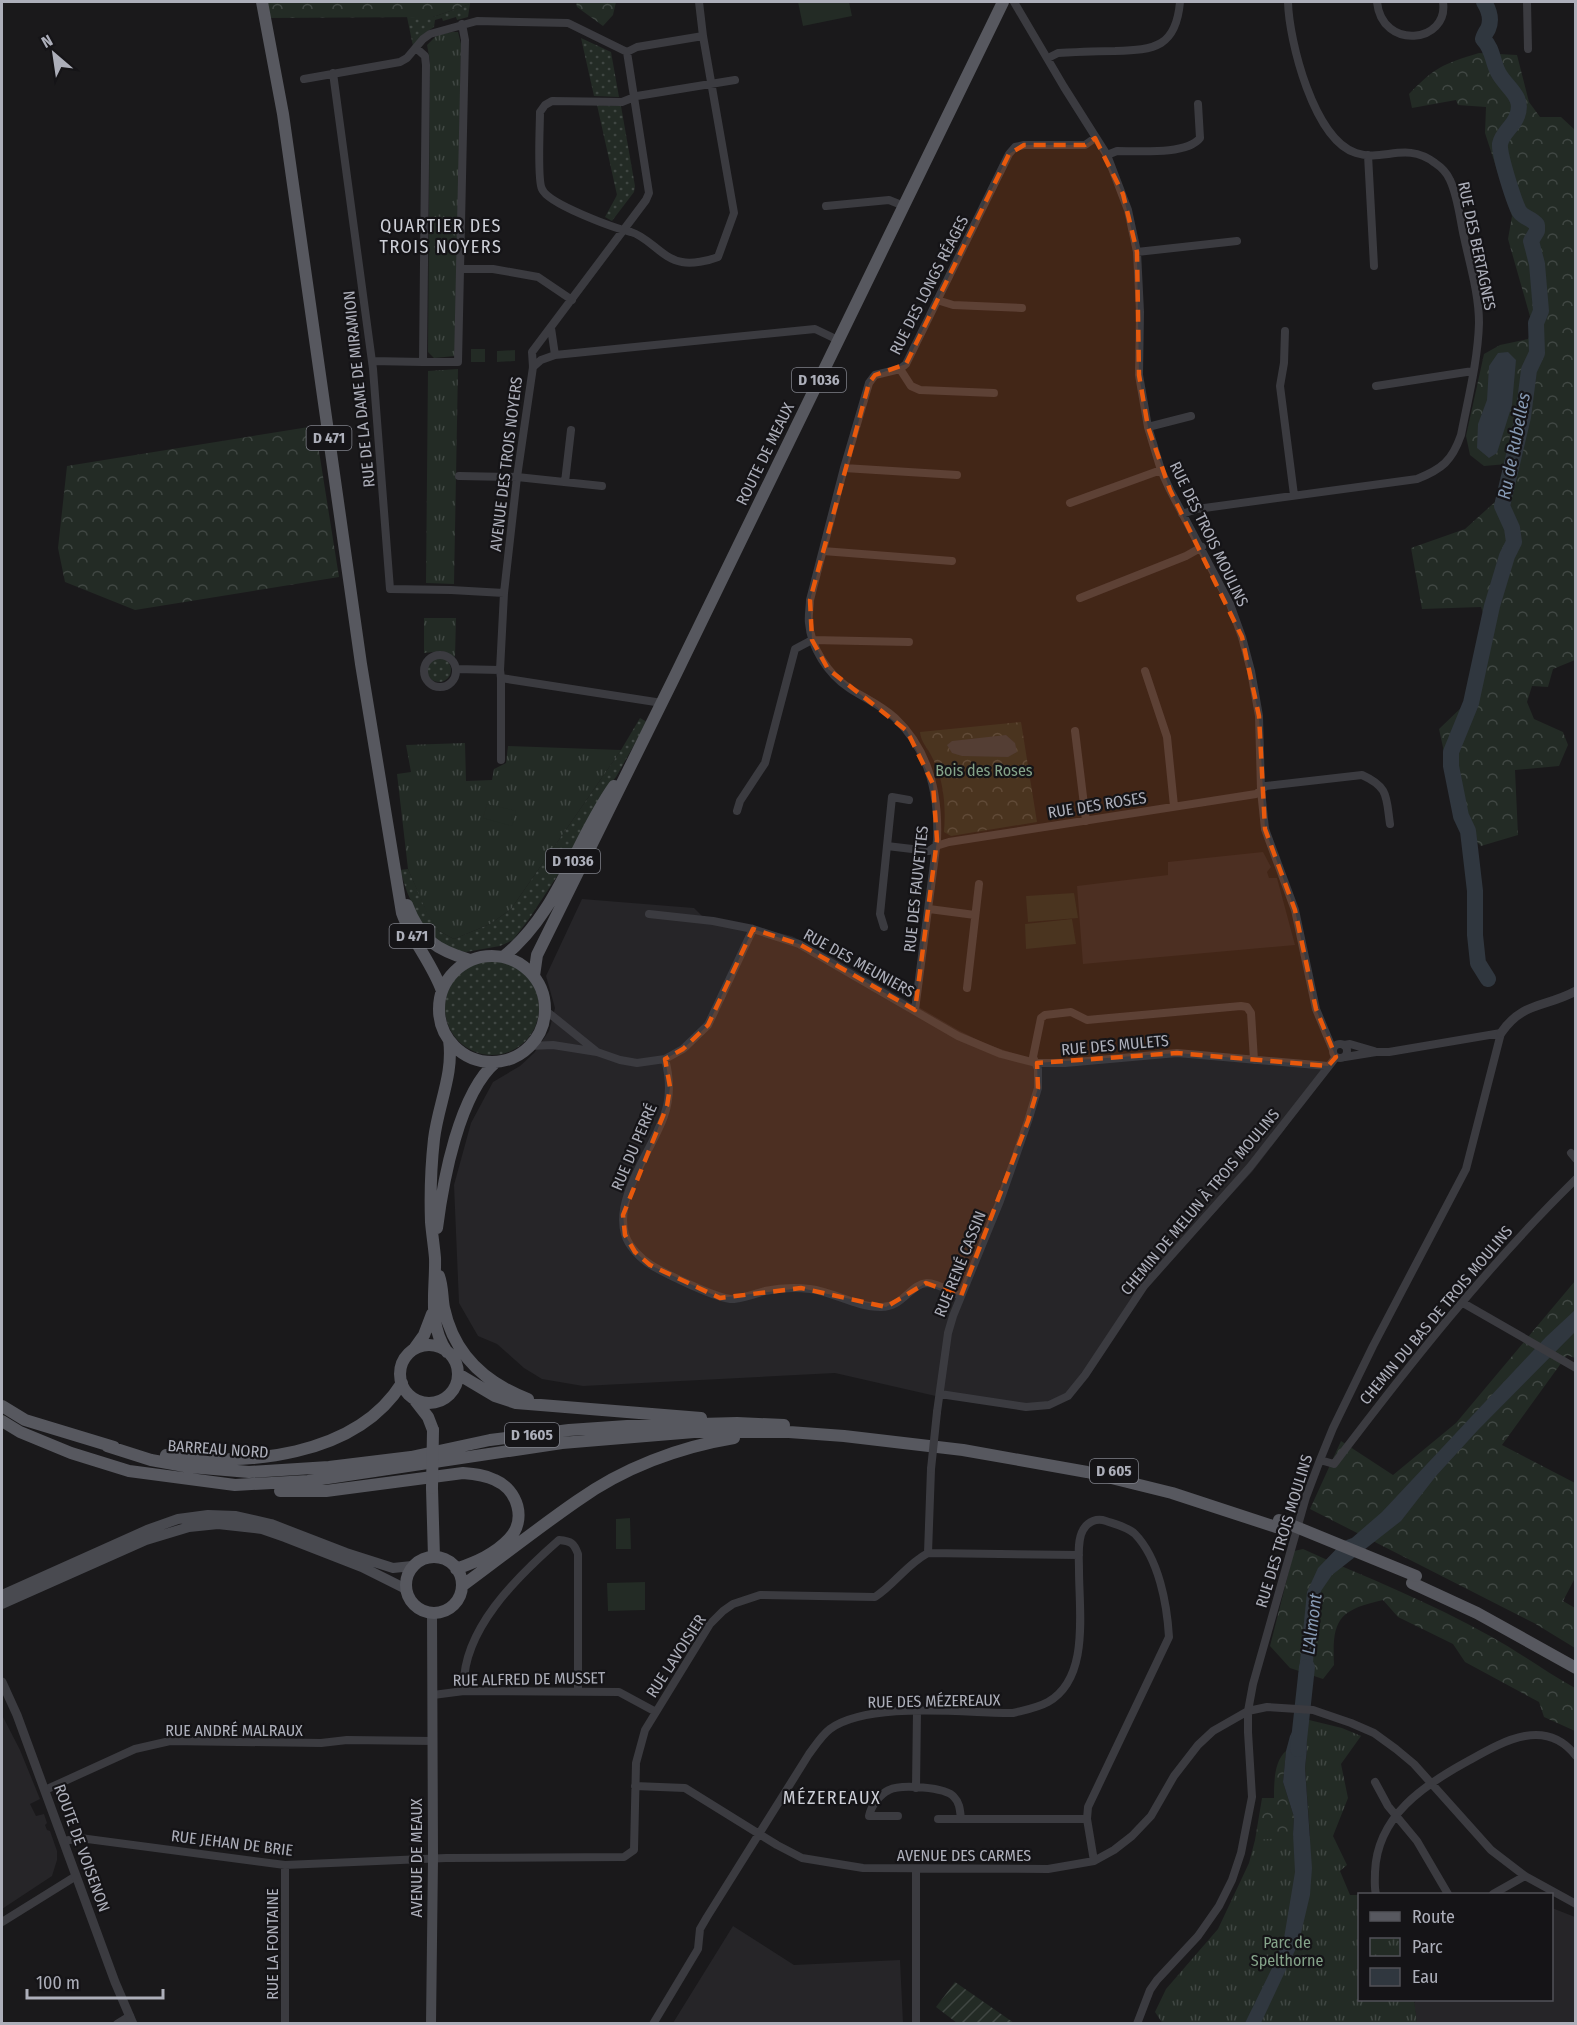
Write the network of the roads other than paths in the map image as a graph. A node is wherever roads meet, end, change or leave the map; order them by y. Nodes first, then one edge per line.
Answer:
1 (262, 2) edge
2 (699, 2) edge
3 (1003, 2) edge
4 (1014, 2) edge
5 (1180, 2) edge
6 (1288, 2) edge
7 (1377, 2) edge
8 (1443, 2) edge
9 (1527, 2) edge
10 (462, 24) junction
11 (703, 36) junction
12 (416, 48) junction
13 (1528, 49) dead end
14 (627, 52) junction
15 (1048, 58) junction
16 (333, 73) junction
17 (304, 79) dead end
18 (735, 80) dead end
19 (712, 85) junction
20 (634, 99) junction
21 (1198, 104) dead end
22 (1095, 138) junction
23 (1368, 154) junction
24 (1107, 156) junction
25 (826, 206) dead end
26 (904, 206) junction
27 (623, 232) junction
28 (1237, 242) dead end
29 (1137, 252) junction
30 (1374, 266) dead end
31 (461, 268) junction
32 (572, 300) junction
33 (938, 300) junction
34 (1022, 308) dead end
35 (551, 328) junction
36 (1284, 331) dead end
37 (838, 340) junction
38 (555, 355) junction
39 (372, 361) junction
40 (423, 362) junction
41 (533, 367) junction
42 (900, 369) junction
43 (1473, 371) junction
44 (1376, 386) dead end
45 (994, 393) dead end
46 (1191, 416) dead end
47 (1148, 427) junction
48 (571, 430) dead end
49 (844, 468) junction
50 (1161, 470) junction
51 (957, 475) dead end
52 (459, 476) dead end
53 (517, 477) junction
54 (565, 482) junction
55 (602, 486) dead end
56 (1294, 495) junction
57 (1070, 503) dead end
58 (1182, 514) junction
59 (1202, 548) junction
60 (823, 551) junction
61 (952, 561) dead end
62 (504, 593) junction
63 (1080, 598) dead end
64 (812, 640) junction
65 (909, 642) dead end
66 (456, 669) junction
67 (1145, 671) dead end
68 (500, 674) junction
69 (662, 703) junction
70 (1075, 731) dead end
71 (634, 758) junction
72 (501, 760) dead end
73 (1261, 790) junction
74 (909, 800) dead end
75 (1174, 806) junction
76 (737, 811) dead end
77 (1086, 821) junction
78 (1390, 824) dead end
79 (887, 846) junction
80 (936, 846) junction
81 (395, 876) junction
82 (979, 884) dead end
83 (929, 909) junction
84 (649, 914) dead end
85 (975, 915) junction
86 (884, 927) dead end
87 (753, 929) junction
88 (503, 957) junction
89 (470, 960) junction
90 (534, 976) junction
91 (967, 988) dead end
92 (442, 991) junction
93 (1575, 992) edge
94 (545, 1010) junction
95 (915, 1010) junction
96 (1323, 1026) junction
97 (1501, 1033) junction
98 (449, 1040) junction
99 (1343, 1044) junction
100 (530, 1046) junction
101 (597, 1052) junction
102 (1376, 1052) junction
103 (1338, 1055) junction
104 (664, 1059) junction
105 (1254, 1060) junction
106 (496, 1062) junction
107 (1036, 1063) junction
108 (1328, 1066) junction
109 (1575, 1179) edge
110 (434, 1247) junction
111 (435, 1264) junction
112 (961, 1296) junction
113 (1463, 1303) junction
114 (433, 1310) junction
115 (413, 1350) junction
116 (447, 1352) junction
117 (1575, 1368) edge
118 (458, 1374) junction
119 (402, 1383) junction
120 (940, 1394) junction
121 (447, 1397) junction
122 (413, 1398) junction
123 (545, 1405) junction
124 (2, 1406) edge
125 (2, 1421) edge
126 (737, 1423) junction
127 (433, 1430) junction
128 (789, 1432) junction
129 (107, 1446) junction
130 (1320, 1460) junction
131 (256, 1485) junction
132 (1278, 1523) junction
133 (928, 1553) junction
134 (1079, 1555) junction
135 (434, 1557) junction
136 (412, 1566) junction
137 (456, 1569) junction
138 (1414, 1579) junction
139 (462, 1586) junction
140 (406, 1589) junction
141 (2, 1595) edge
142 (2, 1604) edge
143 (432, 1613) junction
144 (1575, 1659) edge
145 (1575, 1668) edge
146 (2, 1682) edge
147 (464, 1691) junction
148 (578, 1691) junction
149 (433, 1694) junction
150 (917, 1711) junction
151 (656, 1712) junction
152 (1248, 1712) junction
153 (433, 1741) junction
154 (1575, 1756) edge
155 (1375, 1782) dead end
156 (1430, 1782) junction
157 (635, 1786) junction
158 (916, 1788) junction
159 (45, 1790) junction
160 (1396, 1815) junction
161 (898, 1816) dead end
162 (938, 1819) dead end
163 (960, 1819) junction
164 (1088, 1819) junction
165 (760, 1834) junction
166 (64, 1841) junction
167 (433, 1859) junction
168 (1094, 1861) junction
169 (285, 1865) junction
170 (916, 1869) junction
171 (76, 1876) junction
172 (1525, 1876) junction
173 (1376, 1893) edge
174 (1447, 1893) edge
175 (1495, 1893) edge
176 (1575, 1904) edge
177 (2, 1922) edge
178 (131, 2020) edge
179 (117, 2024) edge
180 (285, 2024) edge
181 (430, 2024) edge
182 (654, 2024) edge
183 (916, 2024) edge
184 (1137, 2024) edge

1 - 81 main road, D 471
2 - 11 street
3 - 26 main road, ROUTE DE MEAUX / D 1036
4 - 15 street, RUE DES TROIS MOULINS
5 - 15 street
6 - 23 street, RUE DES BERTAGNES
7 - 8 street
9 - 13 street
10 - 12 street
10 - 14 street
10 - 31 street
11 - 14 street
11 - 19 street
12 - 16 street
12 - 40 street
14 - 20 street
15 - 22 street, RUE DES TROIS MOULINS
16 - 17 street
16 - 39 street, RUE DE LA DAME DE MIRAMION
18 - 19 street
19 - 20 street
19 - 27 street
20 - 27 street
20 - 27 street
21 - 24 street
22 - 24 street, RUE DES TROIS MOULINS
22 - 33 street, RUE DES LONGS RÉAGES
23 - 30 street
23 - 43 street, RUE DES BERTAGNES
24 - 29 street, RUE DES TROIS MOULINS
25 - 26 street
26 - 37 main road, ROUTE DE MEAUX / D 1036
27 - 32 street
28 - 29 street
29 - 47 street, RUE DES TROIS MOULINS
31 - 32 street
31 - 40 street
32 - 35 street
33 - 34 street
33 - 42 street, RUE DES LONGS RÉAGES
35 - 38 street
35 - 41 street
36 - 56 street
37 - 38 street, AVENUE DES TROIS NOYERS
37 - 69 main road, ROUTE DE MEAUX / D 1036
38 - 41 street, AVENUE DES TROIS NOYERS
39 - 40 street
39 - 62 street, RUE DE LA DAME DE MIRAMION
41 - 53 street, AVENUE DES TROIS NOYERS
42 - 45 street
42 - 49 street, RUE DES LONGS RÉAGES
43 - 44 street
43 - 56 street, RUE DES BERTAGNES
46 - 47 street
47 - 50 street, RUE DES TROIS MOULINS
48 - 54 street
49 - 51 street
49 - 60 street, RUE DES LONGS RÉAGES
50 - 57 street
50 - 58 street, RUE DES TROIS MOULINS
52 - 53 street
53 - 54 street
53 - 62 street, AVENUE DES TROIS NOYERS
54 - 55 street
56 - 58 street, RUE DES BERTAGNES
58 - 59 street, RUE DES TROIS MOULINS
59 - 63 street
59 - 73 street, RUE DES TROIS MOULINS
60 - 61 street
60 - 64 street, RUE DES LONGS RÉAGES
62 - 68 street, AVENUE DES TROIS NOYERS
64 - 65 street
64 - 76 street
64 - 80 street, RUE DES FAUVETTES
66 - 66 street
66 - 68 street
67 - 75 street
68 - 69 street
68 - 72 street, AVENUE DES TROIS NOYERS
69 - 71 main road, ROUTE DE MEAUX / D 1036
70 - 77 street
71 - 88 main road, ROUTE DE MEAUX / D 1036
71 - 90 main road, ROUTE DE MEAUX / D 1036
73 - 75 street, RUE DES ROSES
73 - 78 street, RUE DES ROSES
73 - 96 street, RUE DES TROIS MOULINS
74 - 79 street
75 - 77 street, RUE DES ROSES
77 - 80 street, RUE DES ROSES
79 - 80 street, RUE DES ROSES
79 - 86 street
80 - 83 street, RUE DES FAUVETTES
81 - 89 main road, D 471
81 - 92 main road, D 471
82 - 85 street
83 - 85 street
83 - 95 street, RUE DES FAUVETTES
84 - 87 street, RUE DES MEUNIERS
85 - 91 street
87 - 95 street, RUE DES MEUNIERS
87 - 104 street
88 - 89 main road
88 - 90 main road
89 - 92 main road
90 - 94 main road
92 - 98 main road
93 - 97 street
94 - 100 main road
94 - 101 street
95 - 107 street, RUE DES MULETS
96 - 99 street, RUE DES TROIS MOULINS
96 - 103 street, RUE DES TROIS MOULINS
97 - 102 street
97 - 130 street, RUE DES TROIS MOULINS
98 - 106 main road
98 - 110 main road
99 - 102 street
99 - 103 street
99 - 103 street, CHEMIN DE MELUN À TROIS MOULINS
100 - 101 street
100 - 106 main road
101 - 104 street
102 - 103 street
103 - 108 street, CHEMIN DE MELUN À TROIS MOULINS
104 - 112 street, RUE DU PERRÉ
105 - 107 street, RUE DES MULETS
105 - 107 street, RUE RENÉ CASSIN
105 - 108 street, RUE DES MULETS
106 - 110 main road
107 - 112 street, RUE RENÉ CASSIN
108 - 120 street, CHEMIN DE MELUN À TROIS MOULINS
109 - 113 street, CHEMIN DU BAS DE TROIS MOULINS
110 - 111 main road
111 - 114 main road
111 - 123 main road
112 - 120 street, RUE RENÉ CASSIN
113 - 117 street
113 - 130 street, CHEMIN DU BAS DE TROIS MOULINS
114 - 115 main road
114 - 116 main road
115 - 116 main road
115 - 119 main road
116 - 118 main road
118 - 121 main road
118 - 123 main road
119 - 122 main road
119 - 129 main road
120 - 133 street, RUE RENÉ CASSIN, bridge
121 - 122 main road
121 - 127 main road
122 - 127 main road
123 - 126 main road
124 - 129 main road, D 1605
125 - 131 main road
126 - 129 main road, BARREAU NORD / D 1605
126 - 132 main road, D 605
127 - 135 main road, bridge
128 - 131 main road, D 1605
128 - 132 main road, D 605
128 - 139 main road
130 - 152 street, RUE DES TROIS MOULINS
131 - 137 main road
132 - 138 main road, D 605, bridge
133 - 134 street
133 - 151 street, RUE LAVOISIER
134 - 150 street, RUE DES MÉZEREAUX
134 - 164 street, RUE DES MÉZEREAUX
135 - 136 main road
135 - 137 main road
136 - 140 main road
136 - 141 main road
137 - 139 main road
138 - 144 main road, D 605
138 - 145 main road, D 605
139 - 143 main road
140 - 142 main road
140 - 143 main road
143 - 149 main road, AVENUE DE MEAUX
146 - 159 street, ROUTE DE VOISENON
147 - 148 street, RUE ALFRED DE MUSSET
147 - 148 street
147 - 149 street, RUE ALFRED DE MUSSET
148 - 151 street, RUE ALFRED DE MUSSET
149 - 153 main road, AVENUE DE MEAUX
150 - 158 street
150 - 165 street, RUE DES MÉZEREAUX
151 - 157 street, RUE LAVOISIER
152 - 156 street, AVENUE DES CARMES
152 - 168 street, AVENUE DES CARMES
152 - 184 street, RUE DES TROIS MOULINS
153 - 159 street, RUE ANDRÉ MALRAUX
153 - 167 main road, AVENUE DE MEAUX
154 - 156 street
155 - 160 street
156 - 160 street
156 - 172 street, AVENUE DES CARMES
157 - 165 street, AVENUE DES CARMES
157 - 167 street, RUE LAVOISIER
158 - 161 street
158 - 163 street
159 - 166 street, ROUTE DE VOISENON
160 - 173 street
160 - 174 street
162 - 163 street
163 - 164 street
164 - 168 street
165 - 170 street, AVENUE DES CARMES
165 - 182 street, RUE DES MÉZEREAUX
166 - 169 street, RUE JEHAN DE BRIE
166 - 171 street, ROUTE DE VOISENON
167 - 169 street, RUE JEHAN DE BRIE
167 - 181 main road, AVENUE DE MEAUX
168 - 170 street, AVENUE DES CARMES
169 - 180 street, RUE LA FONTAINE
170 - 183 street
171 - 177 street
171 - 178 street, ROUTE DE VOISENON
172 - 175 street
172 - 176 street, AVENUE DES CARMES
178 - 179 street

